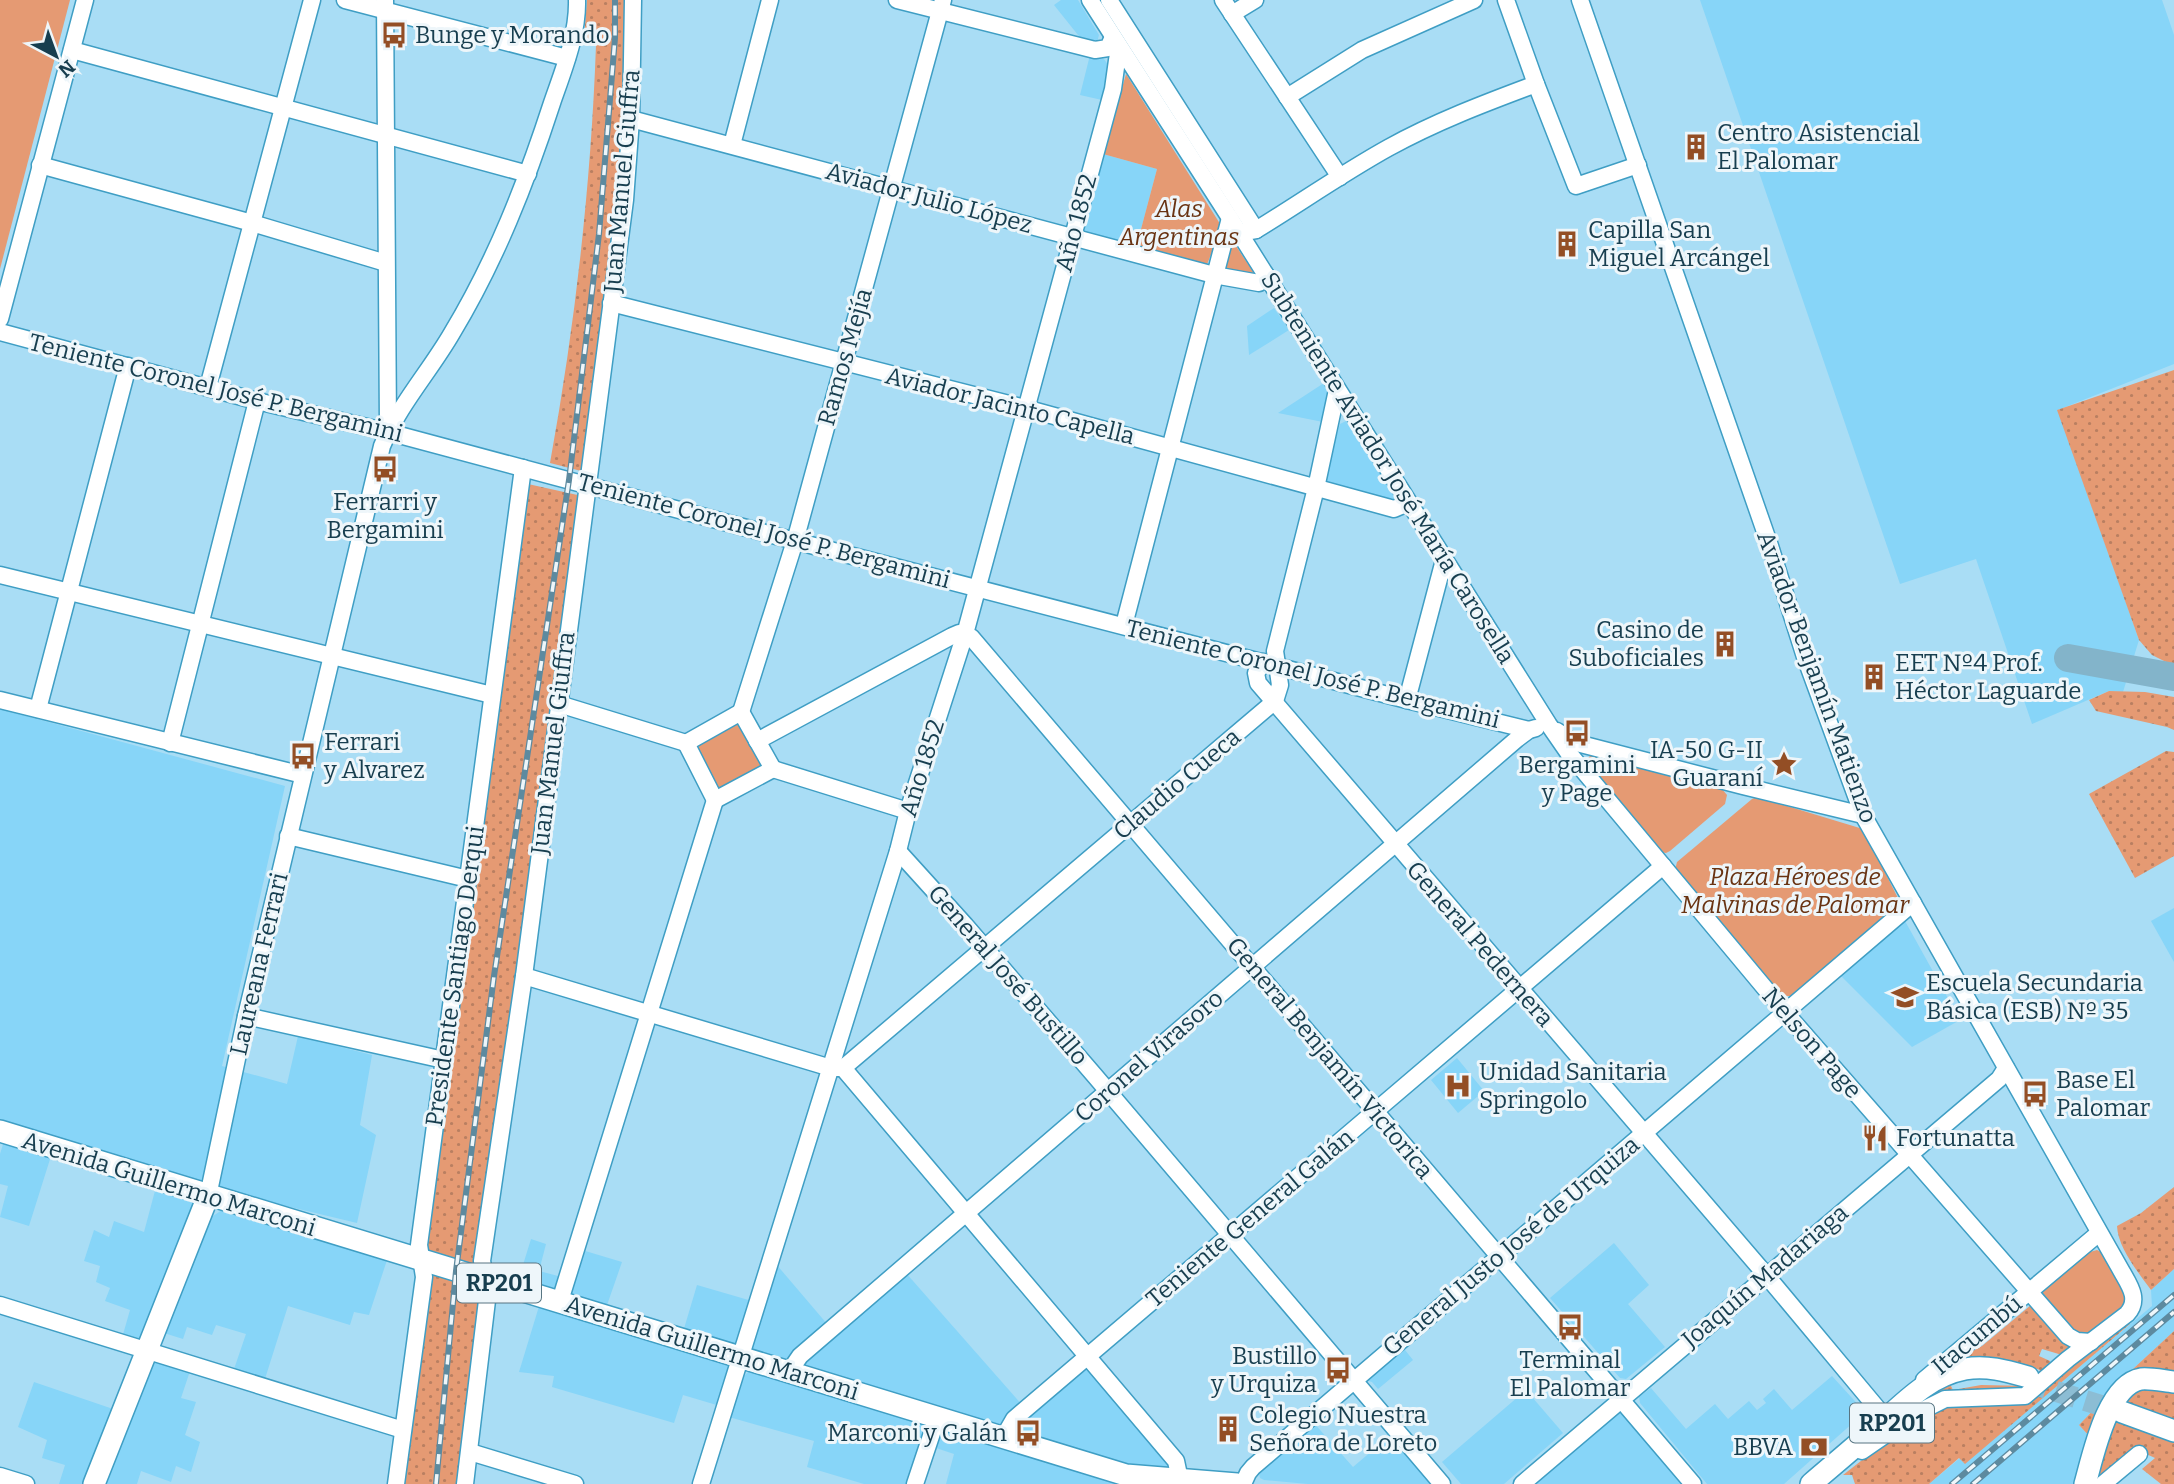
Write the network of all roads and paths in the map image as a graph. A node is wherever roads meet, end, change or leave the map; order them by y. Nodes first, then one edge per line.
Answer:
1 (85, 0) edge
2 (312, 0) edge
3 (345, 0) edge
4 (578, 0) edge
5 (633, 0) edge
6 (770, 0) edge
7 (897, 0) edge
8 (1090, 0) edge
9 (1109, 0) edge
10 (1223, 0) edge
11 (1255, 0) edge
12 (1474, 0) edge
13 (1506, 0) edge
14 (1580, 0) edge
15 (386, 6) edge
16 (942, 6) edge
17 (1232, 14) junction
18 (1116, 41) junction
19 (72, 50) junction
20 (567, 58) junction
21 (1536, 84) junction
22 (1287, 97) junction
23 (285, 108) junction
24 (631, 119) junction
25 (387, 135) junction
26 (732, 145) junction
27 (40, 165) junction
28 (1637, 165) junction
29 (528, 174) junction
30 (1340, 177) junction
31 (893, 187) junction
32 (1230, 218) junction
33 (252, 223) junction
34 (1256, 230) junction
35 (1239, 233) junction
36 (1072, 237) junction
37 (386, 263) junction
38 (1214, 275) junction
39 (1266, 275) junction
40 (611, 303) junction
41 (0, 319) edge
42 (0, 332) edge
43 (843, 364) junction
44 (128, 366) junction
45 (208, 387) junction
46 (1337, 390) junction
47 (257, 401) junction
48 (1025, 408) junction
49 (388, 432) junction
50 (1170, 448) junction
51 (523, 468) junction
52 (587, 485) junction
53 (1316, 488) junction
54 (1408, 503) junction
55 (795, 541) junction
56 (1444, 560) junction
57 (0, 575) edge
58 (978, 588) junction
59 (68, 592) junction
60 (199, 625) junction
61 (1124, 625) junction
62 (965, 634) junction
63 (331, 657) junction
64 (1270, 664) junction
65 (492, 695) junction
66 (0, 700) edge
67 (1275, 701) junction
68 (1407, 701) junction
69 (558, 704) junction
70 (38, 709) junction
71 (741, 712) junction
72 (1549, 725) junction
73 (1529, 730) junction
74 (757, 741) junction
75 (170, 743) junction
76 (686, 743) junction
77 (773, 769) junction
78 (303, 775) junction
79 (715, 800) junction
80 (908, 811) junction
81 (1863, 815) junction
82 (1130, 824) junction
83 (288, 836) junction
84 (1395, 845) junction
85 (898, 851) junction
86 (1663, 866) junction
87 (468, 879) junction
88 (1913, 903) junction
89 (984, 947) junction
90 (1252, 967) junction
91 (524, 976) junction
92 (1519, 989) junction
93 (1784, 1011) junction
94 (649, 1014) junction
95 (246, 1016) junction
96 (838, 1044) junction
97 (857, 1055) junction
98 (444, 1060) junction
99 (837, 1068) junction
100 (2006, 1068) junction
101 (1108, 1091) junction
102 (1376, 1112) junction
103 (0, 1131) edge
104 (1644, 1133) junction
105 (1909, 1155) junction
106 (208, 1196) junction
107 (965, 1213) junction
108 (2099, 1233) junction
109 (1231, 1235) junction
110 (1499, 1256) junction
111 (421, 1260) junction
112 (1766, 1275) junction
113 (484, 1278) junction
114 (2029, 1292) junction
115 (560, 1301) junction
116 (0, 1305) edge
117 (2127, 1314) joint
118 (2091, 1342) junction
119 (147, 1351) junction
120 (740, 1356) junction
121 (1087, 1357) junction
122 (789, 1372) junction
123 (2027, 1380) tunnel mouth
124 (1353, 1381) junction
125 (2174, 1382) edge
126 (1620, 1398) junction
127 (1882, 1414) junction
128 (937, 1419) junction
129 (2174, 1423) edge
130 (402, 1430) junction
131 (2174, 1432) edge
132 (1003, 1438) junction
133 (470, 1452) junction
134 (2139, 1454) dead end
135 (0, 1476) edge
136 (1832, 1476) edge
137 (1180, 1480) junction
138 (1141, 1481) edge
139 (26, 1484) edge
140 (94, 1484) edge
141 (396, 1484) edge
142 (465, 1484) edge
143 (575, 1484) edge
144 (701, 1484) edge
145 (915, 1484) edge
146 (1237, 1484) edge
147 (1243, 1484) edge
148 (1442, 1484) edge
149 (1522, 1484) edge
150 (1693, 1484) edge
151 (1811, 1484) edge
152 (2085, 1484) edge
153 (2103, 1484) edge

1 - 19 street
2 - 23 street
3 - 15 street
4 - 20 street
5 - 24 street, Juan Manuel Giuffra
6 - 26 street
7 - 16 street
8 - 18 street, Subteniente Aviador José María Carosella
9 - 34 street
10 - 17 street
11 - 17 street
12 - 22 street
13 - 21 street
14 - 28 street, Aviador Benjamín Matienzo
15 - 20 street
15 - 25 street
16 - 18 street
16 - 31 street, Ramos Mejía
17 - 22 street
18 - 32 street, Subteniente Aviador José María Carosella
18 - 36 street, Año 1852
19 - 23 street
19 - 27 street
20 - 29 street
21 - 28 street
21 - 30 street
22 - 30 street
23 - 25 street
23 - 33 street
24 - 26 street, Aviador Julio López
24 - 40 street, Juan Manuel Giuffra
25 - 29 street
25 - 37 street
26 - 31 street, Aviador Julio López
27 - 33 street
27 - 41 street
28 - 81 street, Aviador Benjamín Matienzo
29 - 49 street
30 - 34 street
31 - 36 street, Aviador Julio López
31 - 43 street, Ramos Mejía
32 - 35 street, Subteniente Aviador José María Carosella
32 - 38 street
33 - 37 street
33 - 45 street
34 - 35 street
35 - 39 street, Subteniente Aviador José María Carosella
36 - 38 street, Aviador Julio López
36 - 48 street, Año 1852
37 - 49 street
38 - 39 street, Aviador Julio López
38 - 50 street
39 - 46 street, Subteniente Aviador José María Carosella
40 - 43 street, Aviador Jacinto Capella
40 - 52 street, Juan Manuel Giuffra
42 - 44 street, Teniente Coronel José P. Bergamini
43 - 48 street, Aviador Jacinto Capella
43 - 55 street, Ramos Mejía
44 - 45 street, Teniente Coronel José P. Bergamini
44 - 59 street
45 - 47 street, Teniente Coronel José P. Bergamini
46 - 53 street
46 - 54 street, Subteniente Aviador José María Carosella
47 - 49 street, Teniente Coronel José P. Bergamini
47 - 60 street
48 - 50 street, Aviador Jacinto Capella
48 - 58 street, Año 1852
49 - 51 street, Teniente Coronel José P. Bergamini
49 - 63 street, Laureana Ferrari
50 - 53 street, Aviador Jacinto Capella
50 - 61 street
51 - 52 street, Teniente Coronel José P. Bergamini
51 - 65 street, Presidente Santiago Derqui
52 - 55 street, Teniente Coronel José P. Bergamini
52 - 69 street, Juan Manuel Giuffra
53 - 54 street, Aviador Jacinto Capella
53 - 64 street
54 - 56 street, Subteniente Aviador José María Carosella
55 - 58 street, Teniente Coronel José P. Bergamini
55 - 71 street, Ramos Mejía
56 - 68 street
56 - 72 street, Subteniente Aviador José María Carosella
57 - 59 street
58 - 61 street, Teniente Coronel José P. Bergamini
58 - 62 street, Año 1852
59 - 60 street
59 - 70 street
60 - 63 street
60 - 75 street
61 - 64 street, Teniente Coronel José P. Bergamini
62 - 74 street
62 - 80 street, Año 1852
62 - 82 street, General Benjamín Victorica
63 - 65 street
63 - 78 street, Laureana Ferrari
64 - 67 street
64 - 67 street, General Pedernera
64 - 68 street, Teniente Coronel José P. Bergamini
65 - 87 street, Presidente Santiago Derqui
66 - 70 street
67 - 82 street, Claudio Cueca
67 - 84 street, General Pedernera
68 - 73 street, Teniente Coronel José P. Bergamini
69 - 76 street
69 - 91 street, Juan Manuel Giuffra
70 - 75 street
71 - 74 street
71 - 76 street
72 - 73 street, Coronel Virasoro
72 - 81 street
72 - 86 street, Nelson Page
73 - 84 street, Coronel Virasoro
74 - 77 street
75 - 78 street
76 - 79 street
77 - 79 street
77 - 80 street
78 - 83 street, Laureana Ferrari
79 - 94 street
80 - 85 street, Año 1852
81 - 88 street, Aviador Benjamín Matienzo
82 - 89 street, Claudio Cueca
82 - 90 street, General Benjamín Victorica
83 - 87 street
83 - 95 street, Laureana Ferrari
84 - 90 street, Coronel Virasoro
84 - 92 street, General Pedernera
85 - 89 street, General José Bustillo
85 - 96 street, Año 1852
86 - 92 street, Teniente General Galán
86 - 93 street, Nelson Page
87 - 98 street, Presidente Santiago Derqui
88 - 93 street, General Justo José de Urquiza
88 - 100 street, Aviador Benjamín Matienzo
89 - 97 street, Claudio Cueca
89 - 101 street, General José Bustillo
90 - 101 street, Coronel Virasoro
90 - 102 street, General Benjamín Victorica
91 - 94 street
91 - 113 street, Juan Manuel Giuffra
92 - 102 street, Teniente General Galán
92 - 104 street, General Pedernera
93 - 104 street, General Justo José de Urquiza
93 - 105 street, Nelson Page
94 - 99 street
94 - 115 street
95 - 98 street
95 - 106 street, Laureana Ferrari
96 - 97 street
96 - 99 street, Año 1852
97 - 99 street, Claudio Cueca
98 - 111 street, Presidente Santiago Derqui
99 - 107 street
99 - 120 street, Año 1852
100 - 105 street, Joaquín Madariaga
100 - 108 street, Aviador Benjamín Matienzo
101 - 107 street, Coronel Virasoro
101 - 109 street, General José Bustillo
102 - 109 street, Teniente General Galán
102 - 110 street, General Benjamín Victorica
103 - 106 main road, Avenida Guillermo Marconi
104 - 110 street, General Justo José de Urquiza
104 - 112 street, General Pedernera
105 - 112 street, Joaquín Madariaga
105 - 114 street, Nelson Page
106 - 111 main road, Avenida Guillermo Marconi / RP201
106 - 119 main road, Laureana Ferrari
107 - 121 street
107 - 122 street, Coronel Virasoro
108 - 114 street, Itacumbú
108 - 117 street, Aviador Benjamín Matienzo
109 - 121 street, Teniente General Galán
109 - 124 street, General José Bustillo
110 - 124 street, General Justo José de Urquiza
110 - 126 street, General Benjamín Victorica
111 - 113 main road, Avenida Guillermo Marconi / RP201
111 - 130 street, Presidente Santiago Derqui
112 - 126 street, Joaquín Madariaga
112 - 127 street, General Pedernera
113 - 115 main road, Avenida Guillermo Marconi / RP201
113 - 133 street, Juan Manuel Giuffra
114 - 118 street, Nelson Page
114 - 127 street, Itacumbú
115 - 120 main road, Avenida Guillermo Marconi / RP201
116 - 119 street
117 - 118 street, Itacumbú
118 - 136 street, Itacumbú
119 - 130 street
119 - 140 main road, Laureana Ferrari
120 - 122 main road, Avenida Guillermo Marconi / RP201
120 - 144 street, Año 1852
121 - 132 street, Teniente General Galán
121 - 137 street
122 - 128 main road, Avenida Guillermo Marconi / RP201
123 - 136 main road, RP201
124 - 147 street, General Justo José de Urquiza
124 - 148 street, General José Bustillo
125 - 152 main road
126 - 149 street, Joaquín Madariaga
126 - 150 street, General Benjamín Victorica
127 - 136 street, Itacumbú
128 - 132 main road, Avenida Guillermo Marconi / RP201
128 - 145 street
129 - 131 main road
130 - 141 street, Presidente Santiago Derqui
132 - 138 main road, Avenida Guillermo Marconi / RP201
133 - 142 street, Juan Manuel Giuffra
133 - 143 street
134 - 153 street
135 - 139 street
136 - 151 main road, Itacumbú / RP201
137 - 138 main road, RP201
137 - 146 main road, RP201

